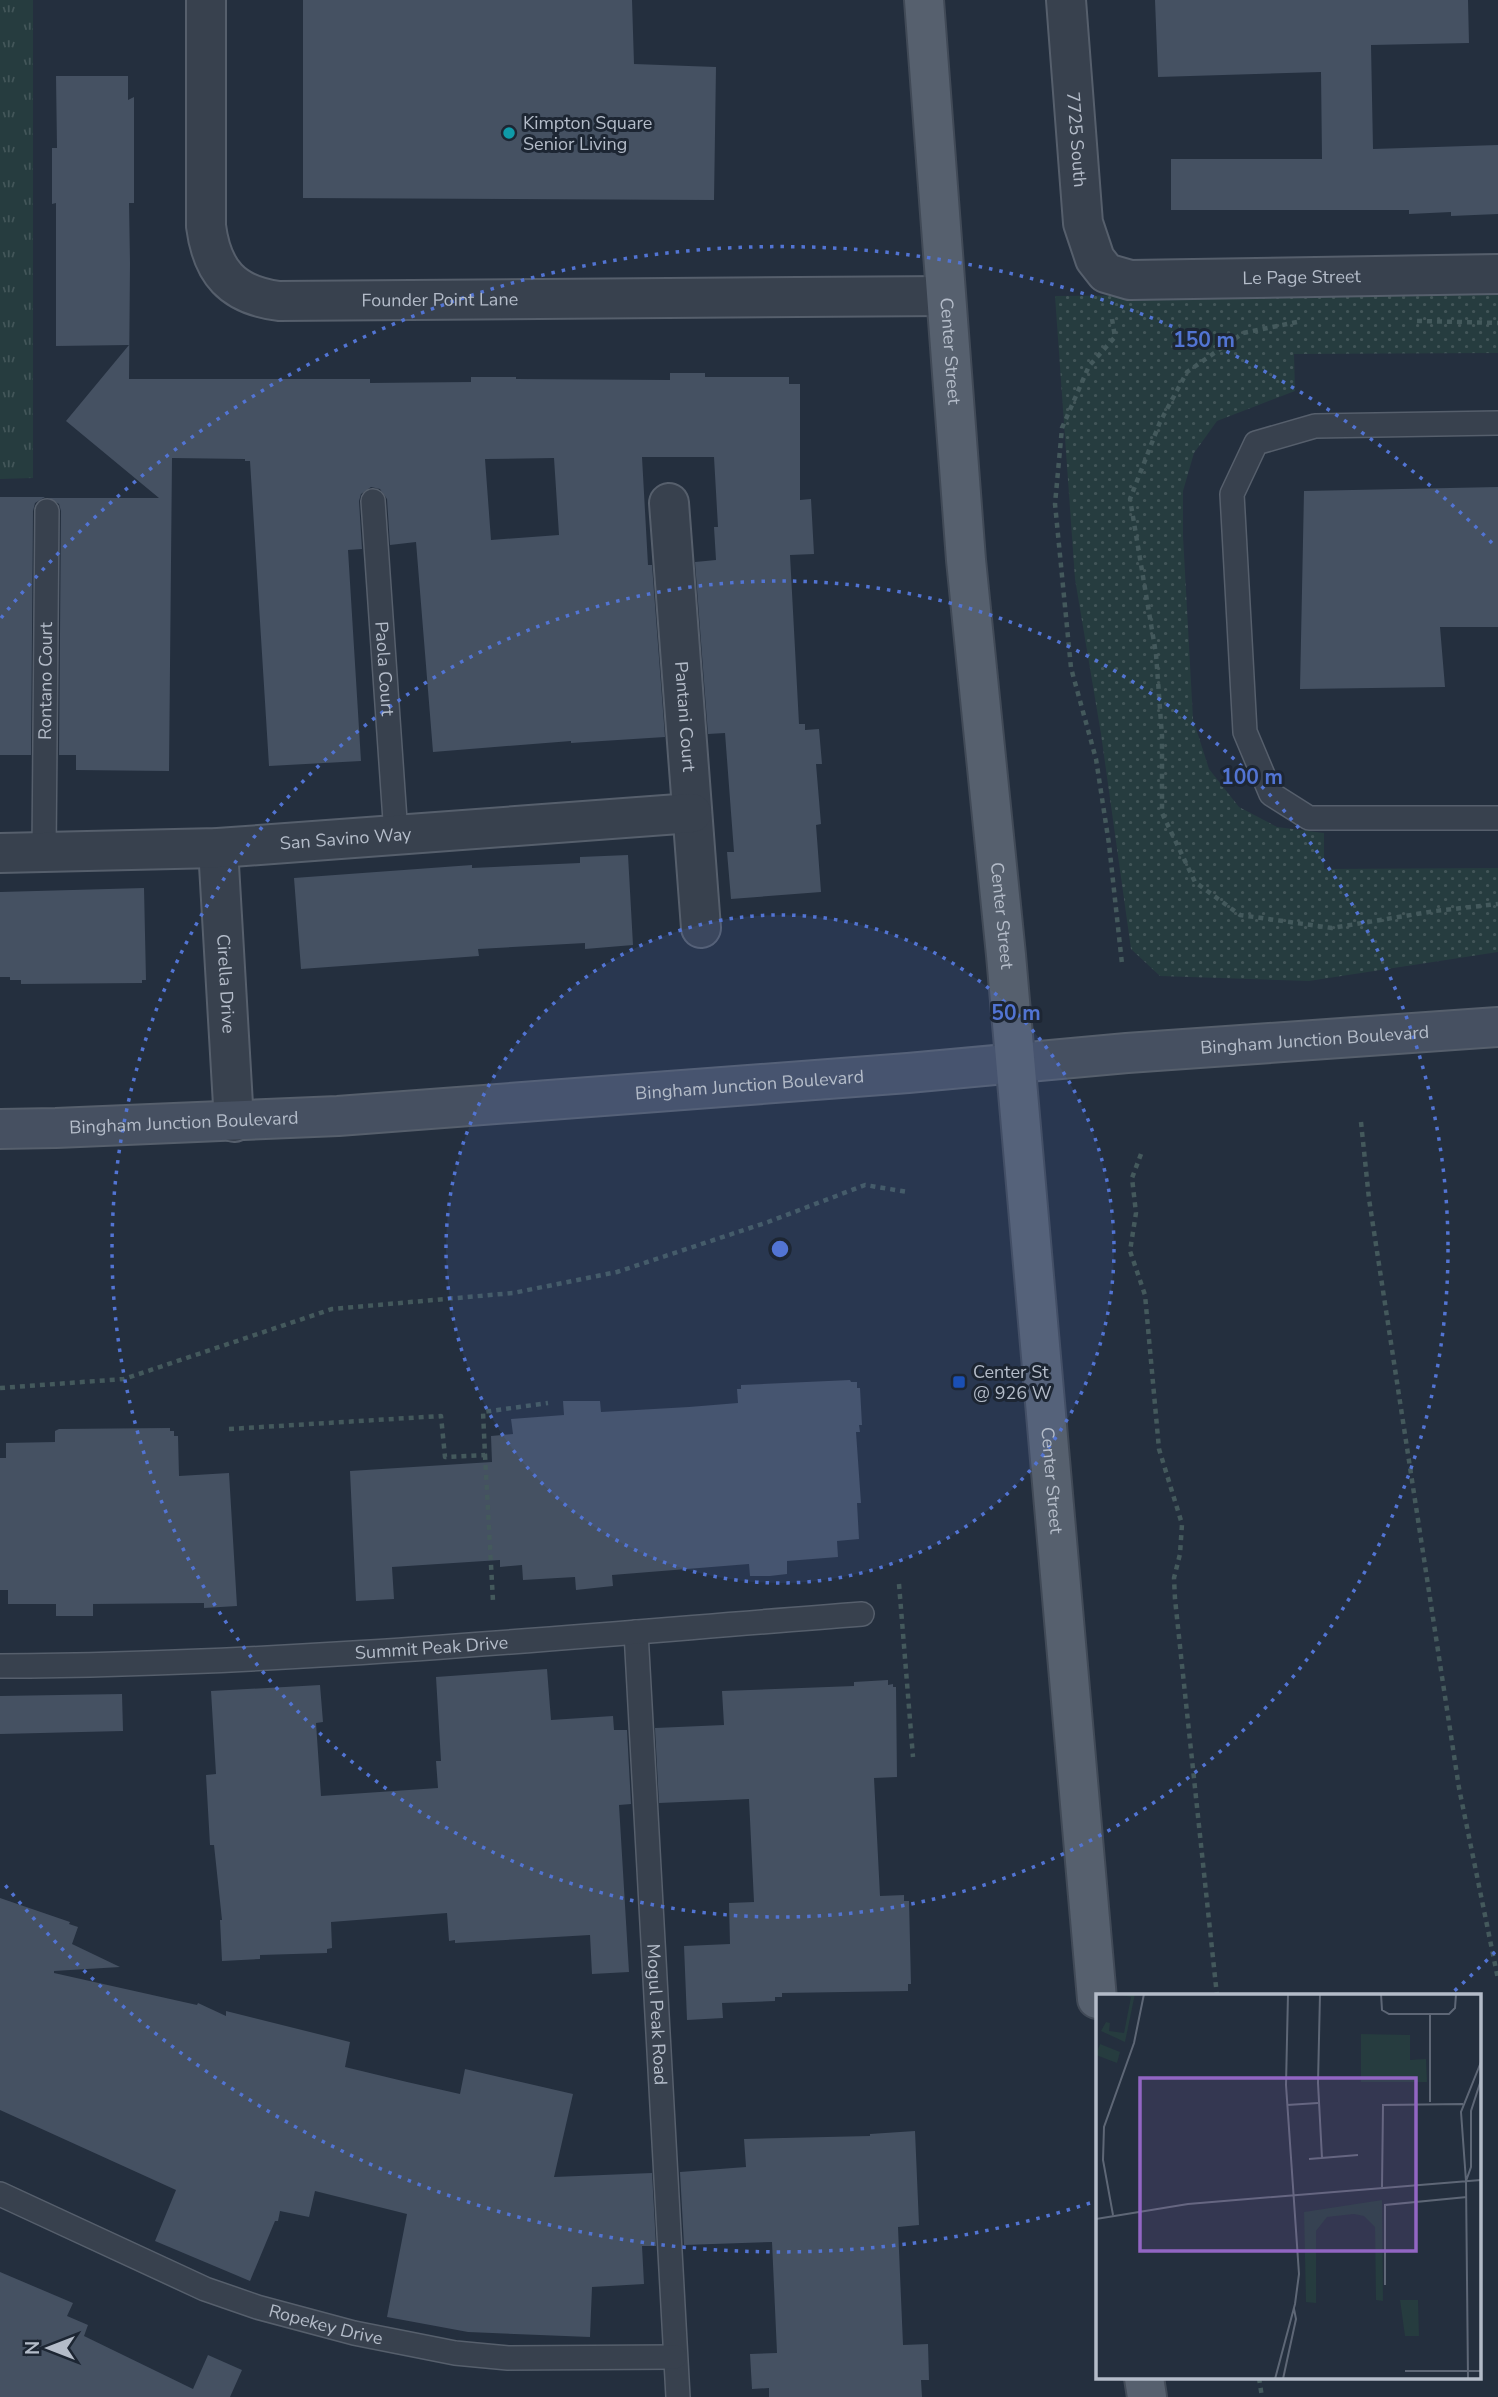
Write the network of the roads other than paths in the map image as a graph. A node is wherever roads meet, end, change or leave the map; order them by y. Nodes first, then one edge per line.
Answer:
1 (205, 0) edge
2 (924, 0) edge
3 (1066, 0) edge
4 (1106, 273) joint
5 (1498, 274) edge
6 (945, 296) junction
7 (1498, 423) edge
8 (373, 501) dead end
9 (669, 503) dead end
10 (47, 511) dead end
11 (692, 813) junction
12 (1498, 818) edge
13 (396, 835) junction
14 (218, 848) junction
15 (0, 853) edge
16 (44, 853) junction
17 (701, 928) dead end
18 (1498, 1027) edge
19 (1015, 1063) junction
20 (234, 1122) junction
21 (0, 1129) edge
22 (862, 1614) dead end
23 (636, 1632) junction
24 (0, 1666) edge
25 (1097, 1994) edge
26 (0, 2194) edge
27 (675, 2357) junction
28 (678, 2397) edge

1 - 6 street, Founder Point Lane
2 - 6 main road, Center Street
3 - 4 street, 7725 South
4 - 5 street, Le Page Street
6 - 19 main road, Center Street
7 - 12 lane
8 - 13 lane, Paola Court
9 - 11 street, Pantani Court
10 - 16 lane, Rontano Court
11 - 13 street, San Savino Way
11 - 17 street, Pantani Court
13 - 14 street, San Savino Way
14 - 16 street, San Savino Way
14 - 20 street, Cirella Drive
15 - 16 street, San Savino Way
18 - 19 main road, Bingham Junction Boulevard
19 - 20 main road, Bingham Junction Boulevard
19 - 25 main road, Center Street
20 - 21 main road, Bingham Junction Boulevard
22 - 23 lane, Summit Peak Drive
23 - 24 lane, Summit Peak Drive
23 - 27 lane, Mogul Peak Road
26 - 27 lane, Ropekey Drive
27 - 28 lane, Mogul Peak Road

